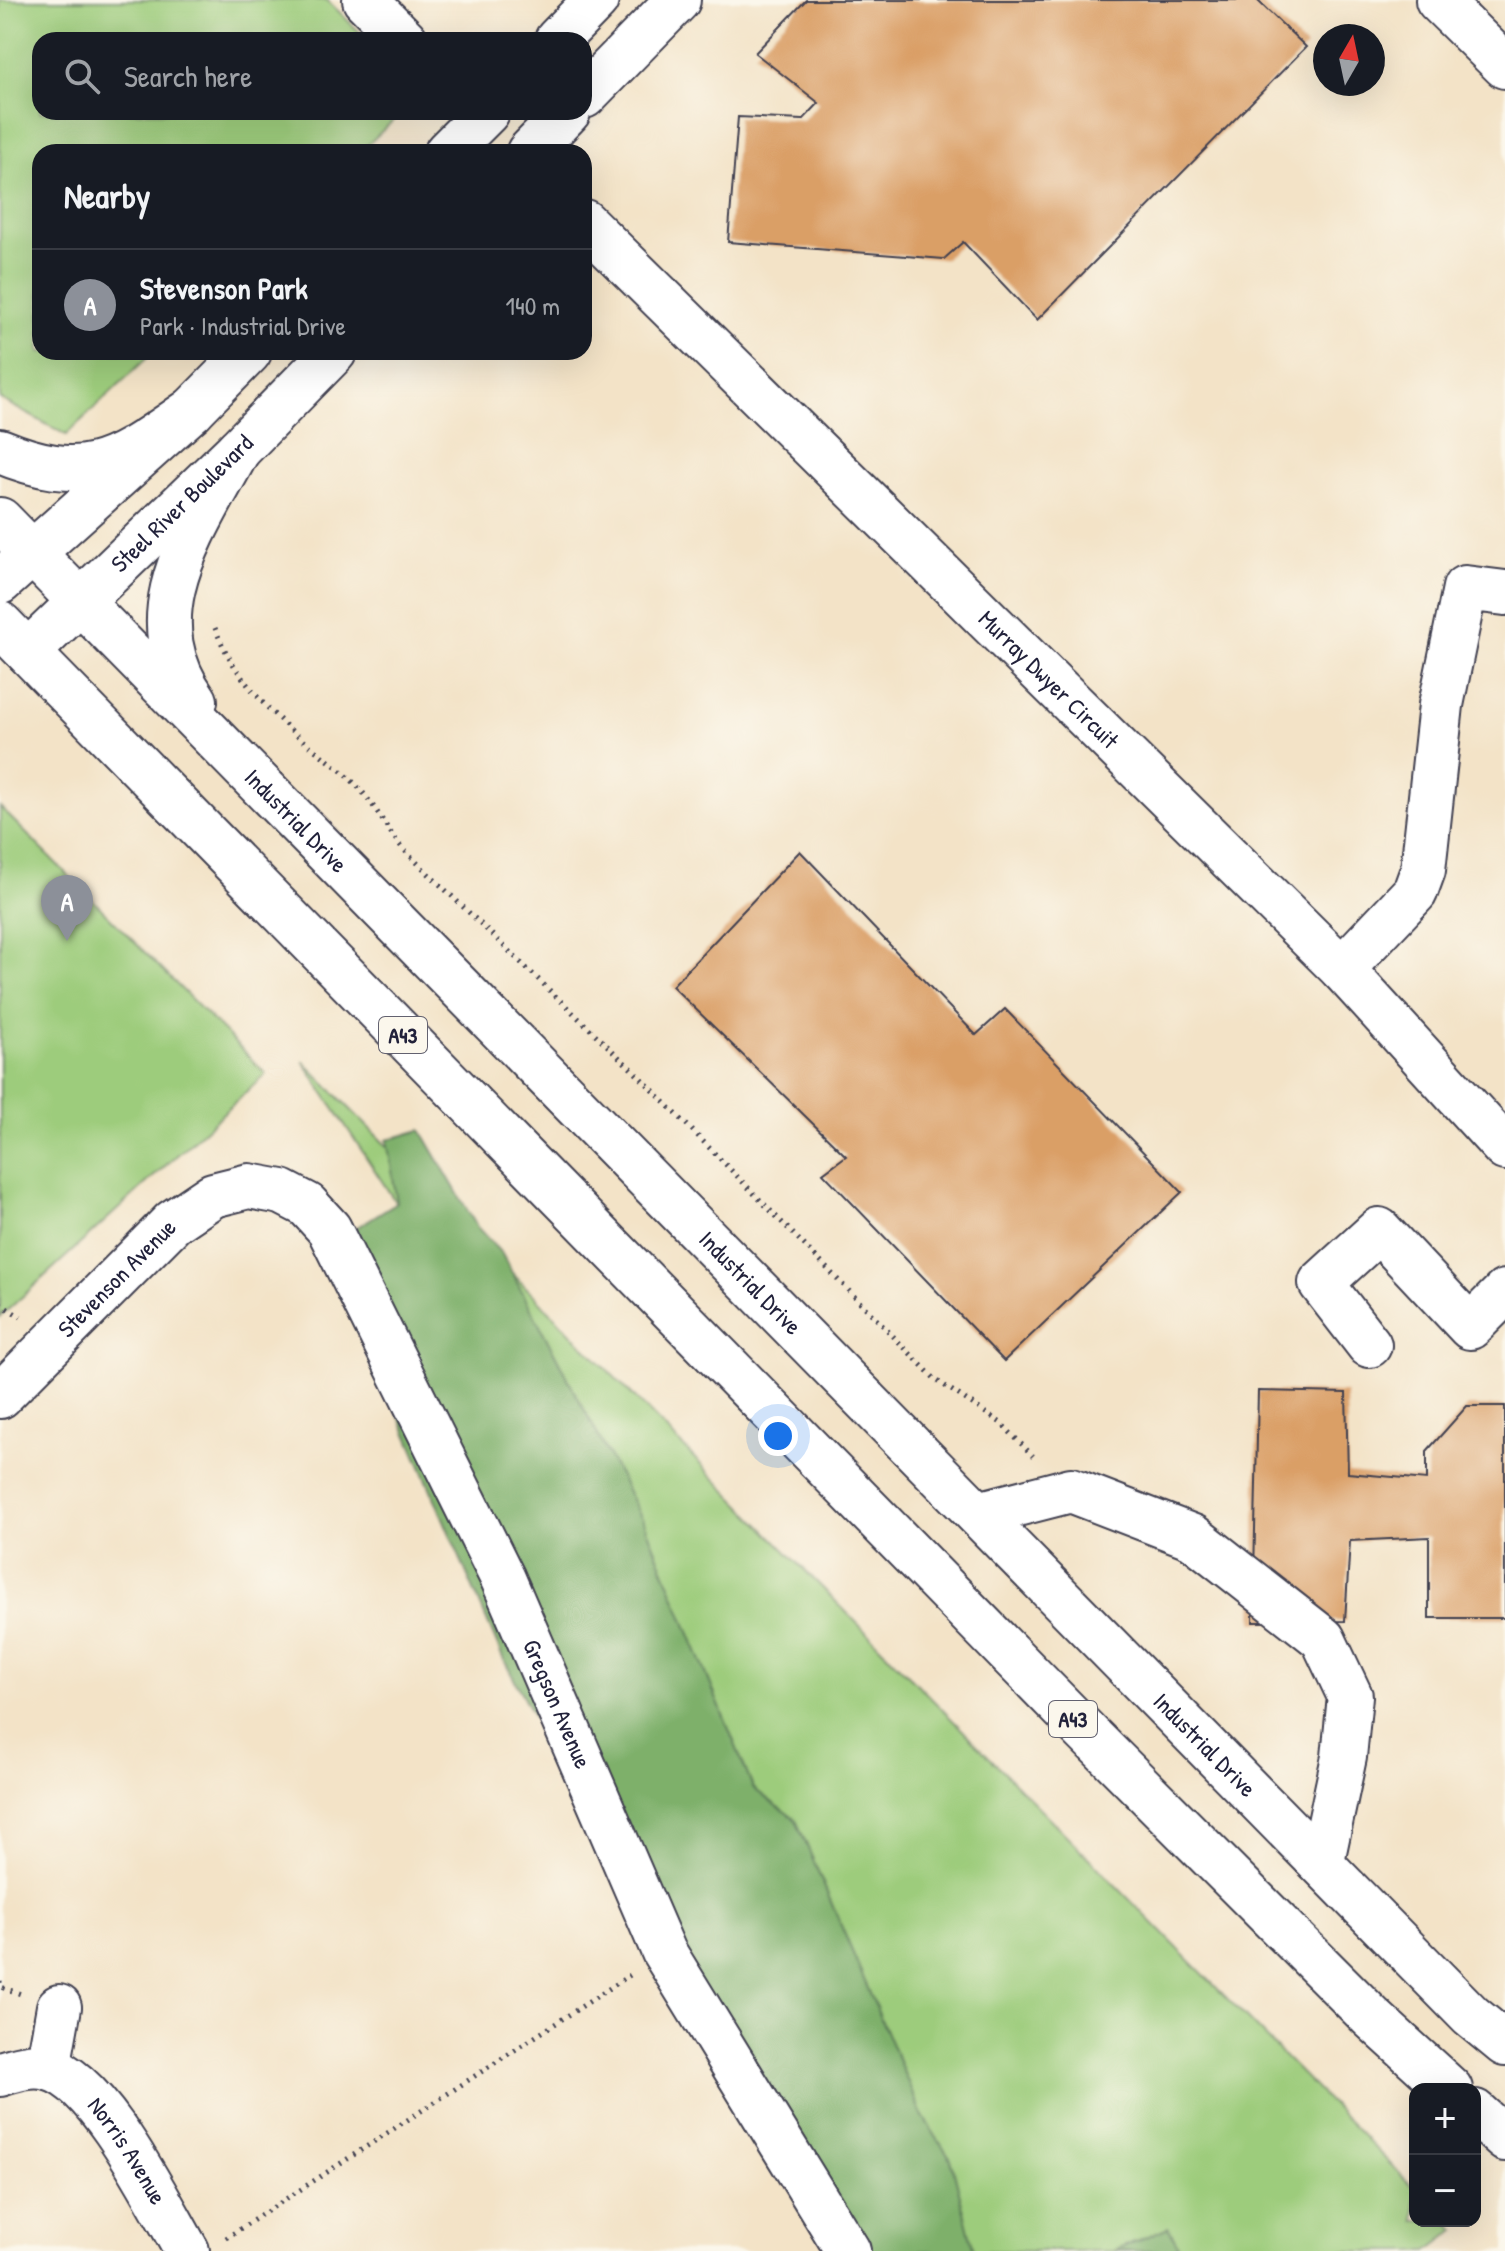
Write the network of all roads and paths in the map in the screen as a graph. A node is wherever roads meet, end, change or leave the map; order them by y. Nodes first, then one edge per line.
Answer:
1 (365, 0) edge
2 (596, 0) edge
3 (678, 0) edge
4 (1438, 0) edge
5 (397, 32) edge
6 (565, 32) edge
7 (1505, 66) edge
8 (592, 88) edge
9 (476, 120) edge
10 (486, 120) edge
11 (560, 120) edge
12 (454, 144) edge
13 (507, 144) edge
14 (537, 144) edge
15 (592, 230) edge
16 (241, 360) edge
17 (326, 360) edge
18 (192, 410) junction
19 (238, 450) junction
20 (0, 451) edge
21 (0, 520) edge
22 (33, 552) junction
23 (0, 582) edge
24 (1505, 593) edge
25 (81, 601) junction
26 (214, 625) dead end
27 (14, 638) edge
28 (237, 760) junction
29 (1342, 969) junction
30 (1505, 1148) edge
31 (249, 1186) joint
32 (1505, 1292) edge
33 (1369, 1345) dead end
34 (0, 1396) edge
35 (1071, 1490) junction
36 (978, 1514) junction
37 (1322, 1861) junction
38 (664, 1952) junction
39 (59, 2007) dead end
40 (1505, 2044) edge
41 (48, 2068) junction
42 (0, 2074) edge
43 (1443, 2083) edge
44 (1481, 2117) edge
45 (1505, 2139) edge
46 (203, 2247) edge
47 (848, 2251) edge

1 - 5 main road
2 - 6 main road
3 - 8 main road
4 - 7 main road
9 - 12 main road
10 - 13 main road
11 - 14 main road
15 - 29 main road, Murray Dwyer Circuit
16 - 18 main road
17 - 19 main road, Steel River Boulevard
18 - 20 main road
18 - 22 main road
19 - 25 main road, Steel River Boulevard
19 - 28 main road
21 - 22 main road, Industrial Drive
22 - 23 main road
22 - 25 main road, Industrial Drive
24 - 29 main road
25 - 27 main road, Steel River Boulevard
25 - 28 main road, Industrial Drive
26 - 35 path
27 - 43 main road, A43
28 - 36 main road, Industrial Drive
29 - 30 main road, Murray Dwyer Circuit
31 - 34 main road, Stevenson Avenue
31 - 38 main road, Gregson Avenue
32 - 33 main road
35 - 36 main road
35 - 37 main road
36 - 37 main road, Industrial Drive
37 - 40 main road, Industrial Drive
38 - 46 path
38 - 47 main road, Gregson Avenue
39 - 41 main road
41 - 42 main road
41 - 46 main road, Norris Avenue
44 - 45 main road

